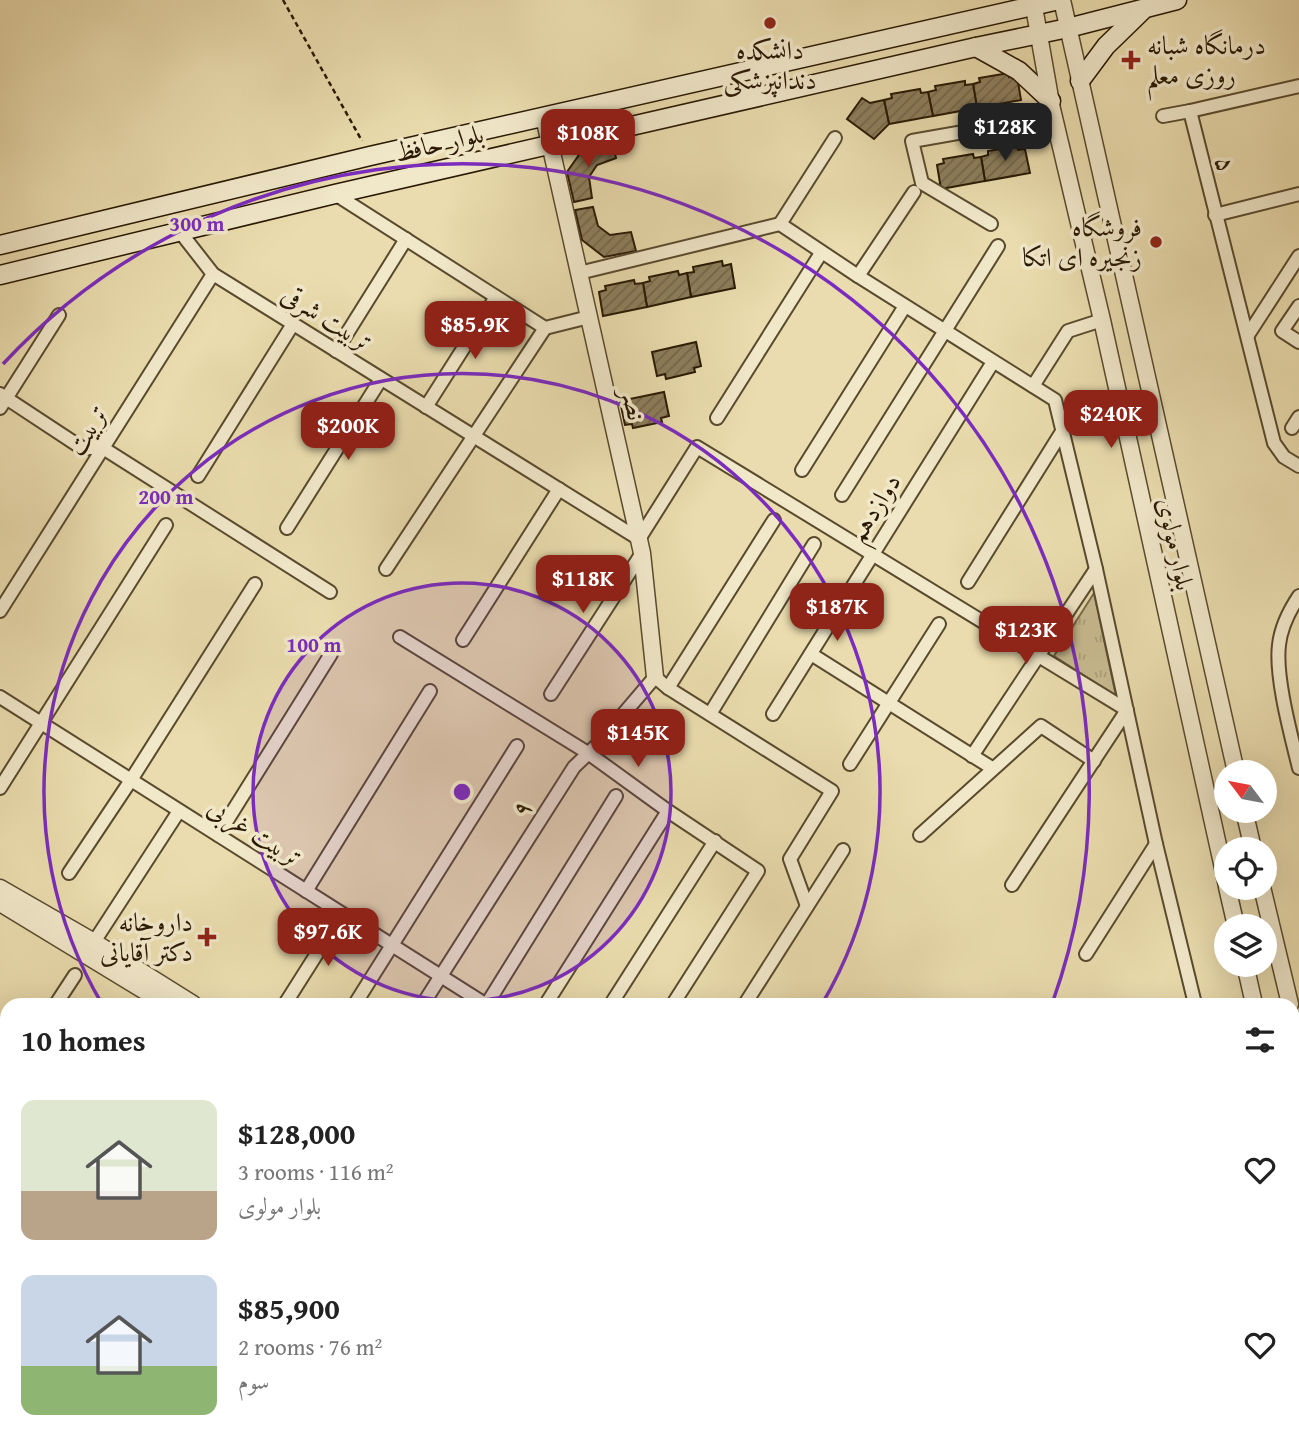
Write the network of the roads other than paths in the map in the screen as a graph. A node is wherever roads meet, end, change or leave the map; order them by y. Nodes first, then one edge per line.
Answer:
1 (1060, 0) edge
2 (1177, 0) edge
3 (1034, 7) junction
4 (1145, 8) junction
5 (1069, 28) junction
6 (1039, 34) junction
7 (976, 47) junction
8 (1080, 81) junction
9 (1299, 86) edge
10 (1053, 108) junction
11 (1190, 111) junction
12 (1163, 116) dead end
13 (544, 117) junction
14 (835, 138) dead end
15 (550, 145) junction
16 (914, 192) dead end
17 (335, 194) junction
18 (1299, 194) edge
19 (1215, 215) junction
20 (991, 223) dead end
21 (780, 224) junction
22 (181, 233) junction
23 (406, 239) junction
24 (0, 245) edge
25 (998, 246) dead end
26 (821, 253) junction
27 (1299, 256) edge
28 (213, 274) junction
29 (579, 274) junction
30 (0, 275) edge
31 (858, 276) junction
32 (496, 297) junction
33 (905, 306) junction
34 (1299, 306) edge
35 (59, 315) dead end
36 (589, 317) junction
37 (1102, 320) junction
38 (293, 324) junction
39 (545, 328) junction
40 (946, 332) junction
41 (1248, 335) junction
42 (1299, 342) edge
43 (336, 351) junction
44 (993, 362) junction
45 (381, 379) junction
46 (1033, 386) junction
47 (2, 400) edge
48 (426, 407) junction
49 (717, 418) dead end
50 (1063, 430) junction
51 (475, 437) junction
52 (103, 448) junction
53 (1299, 466) edge
54 (802, 470) dead end
55 (1167, 470) junction
56 (198, 476) dead end
57 (1136, 477) junction
58 (559, 489) junction
59 (842, 495) dead end
60 (774, 520) dead end
61 (166, 525) dead end
62 (287, 528) dead end
63 (814, 544) dead end
64 (641, 546) junction
65 (872, 554) junction
66 (386, 569) dead end
67 (1096, 569) junction
68 (968, 582) dead end
69 (255, 584) dead end
70 (330, 592) dead end
71 (1299, 596) edge
72 (0, 611) edge
73 (939, 624) dead end
74 (400, 637) dead end
75 (463, 640) dead end
76 (331, 654) dead end
77 (811, 654) junction
78 (1040, 655) junction
79 (661, 682) junction
80 (430, 691) dead end
81 (551, 694) dead end
82 (0, 697) edge
83 (889, 703) junction
84 (1127, 710) junction
85 (773, 714) dead end
86 (710, 715) junction
87 (42, 724) junction
88 (517, 746) dead end
89 (1297, 752) edge
90 (588, 753) junction
91 (972, 756) junction
92 (1233, 760) edge
93 (1094, 761) junction
94 (850, 764) dead end
95 (992, 768) junction
96 (1299, 768) edge
97 (131, 780) junction
98 (0, 788) edge
99 (616, 796) dead end
100 (179, 811) junction
101 (668, 811) junction
102 (218, 835) junction
103 (920, 835) dead end
104 (1216, 837) edge
105 (715, 841) junction
106 (1156, 844) junction
107 (843, 850) dead end
108 (69, 873) dead end
109 (1012, 885) dead end
110 (0, 888) edge
111 (306, 891) junction
112 (1265, 900) edge
113 (0, 903) edge
114 (807, 906) junction
115 (342, 914) junction
116 (94, 942) junction
117 (393, 946) junction
118 (1086, 954) dead end
119 (75, 975) dead end
120 (440, 976) junction
121 (1248, 977) edge
122 (60, 998) edge
123 (156, 998) edge
124 (183, 998) edge
125 (289, 998) edge
126 (359, 998) edge
127 (427, 998) edge
128 (476, 998) edge
129 (490, 998) edge
130 (550, 998) edge
131 (615, 998) edge
132 (677, 998) edge
133 (749, 998) edge
134 (1194, 998) edge
135 (1253, 998) edge
136 (1289, 998) edge

1 - 3 main road, بلوار حافظ
1 - 5 street, بلوار مولوی
2 - 4 main road, بلوار حافظ
3 - 6 street, بلوار مولوی
3 - 13 main road, بلوار حافظ
4 - 5 main road, بلوار حافظ
4 - 8 main road
5 - 6 main road, بلوار حافظ
5 - 8 street, بلوار مولوی
6 - 7 main road, بلوار حافظ
6 - 10 street, بلوار مولوی
7 - 10 main road
7 - 15 main road, بلوار حافظ
8 - 55 street, بلوار مولوی
9 - 11 street
10 - 20 street
10 - 37 street, بلوار مولوی
11 - 12 street
11 - 19 street, ۵
13 - 15 street, نصر
13 - 24 main road, بلوار حافظ
14 - 21 street
15 - 17 main road, بلوار حافظ
15 - 29 street, نصر
16 - 31 street
17 - 22 main road, بلوار حافظ
17 - 23 street
18 - 19 street
19 - 41 street, ۵
21 - 26 street
21 - 29 street
22 - 28 street, تربیت شرقی
22 - 30 main road, بلوار حافظ
23 - 32 street
23 - 43 street
25 - 40 street
26 - 31 street
26 - 49 street
27 - 41 street
28 - 38 street, تربیت شرقی
28 - 52 street, تربیت
29 - 36 street, نصر
31 - 33 street
32 - 39 street
32 - 48 street
33 - 40 street
33 - 54 street
34 - 42 street
35 - 47 street
36 - 39 street
36 - 64 street, نصر
37 - 46 street
37 - 57 street, بلوار مولوی
38 - 43 street, تربیت شرقی
38 - 56 street
39 - 51 street
40 - 44 street
40 - 59 street
41 - 53 street, ۵
43 - 45 street, تربیت شرقی
44 - 46 street
44 - 65 street, دوازدهم
45 - 48 street, تربیت شرقی
45 - 62 street
46 - 50 street
47 - 52 street
48 - 51 street, تربیت شرقی
50 - 67 street
50 - 68 street
51 - 58 street, تربیت شرقی
51 - 66 street
52 - 70 street
52 - 72 street, تربیت
55 - 57 street
55 - 92 street, بلوار مولوی
57 - 104 street, بلوار مولوی
58 - 64 street, تربیت شرقی
58 - 75 street
60 - 79 street, ۹
61 - 87 street
63 - 86 street
64 - 65 street
64 - 79 street, نصر
64 - 81 street
65 - 77 street, دوازدهم
65 - 78 street
67 - 78 street
67 - 84 street
69 - 97 street
71 - 89 street
73 - 83 street
74 - 90 street
76 - 102 street
77 - 83 street
77 - 85 street, دوازدهم
78 - 84 street
78 - 91 street
79 - 86 street
79 - 90 street, ۹
80 - 111 street
82 - 87 street, تربیت غربی
83 - 91 street
83 - 94 street
84 - 93 street
84 - 106 street
86 - 114 street
87 - 97 street, تربیت غربی
87 - 98 street
88 - 117 street
89 - 96 street
90 - 101 street
90 - 120 street, ۹
91 - 95 street
93 - 95 street
93 - 109 street
95 - 103 street
97 - 100 street, تربیت غربی
97 - 108 street
99 - 129 street
100 - 102 street, تربیت غربی
100 - 116 street
101 - 105 street
101 - 130 street
102 - 111 street, تربیت غربی
105 - 131 street
105 - 132 street
106 - 118 street
106 - 134 street
107 - 114 street
110 - 116 street
111 - 115 street, تربیت غربی
112 - 136 street
113 - 123 street
114 - 133 street
115 - 117 street, تربیت غربی
115 - 125 street
116 - 124 street
117 - 120 street, تربیت غربی
117 - 126 street
119 - 122 street
120 - 127 street, ۹
120 - 128 street, تربیت غربی
121 - 135 street

